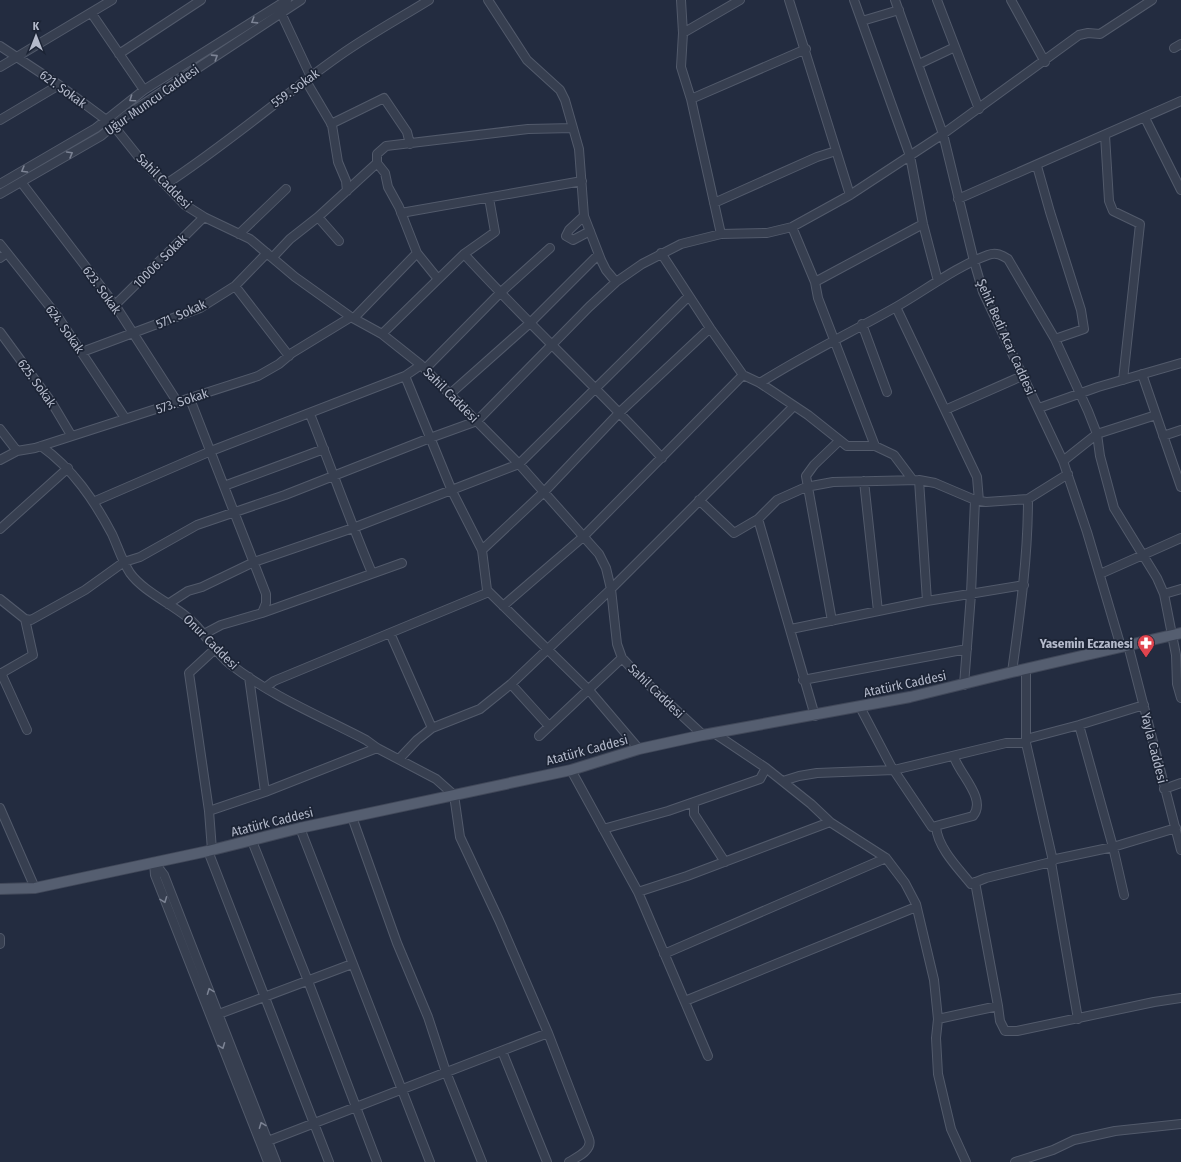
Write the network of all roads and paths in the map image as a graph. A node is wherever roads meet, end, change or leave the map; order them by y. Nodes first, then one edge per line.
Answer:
1 (112, 0) edge
2 (201, 0) edge
3 (271, 0) edge
4 (287, 0) edge
5 (301, 0) edge
6 (429, 0) edge
7 (488, 0) edge
8 (681, 0) edge
9 (740, 0) edge
10 (789, 0) edge
11 (854, 0) edge
12 (895, 0) edge
13 (937, 0) edge
14 (1011, 0) edge
15 (1152, 0) edge
16 (899, 10) junction
17 (278, 11) junction
18 (92, 14) junction
19 (862, 21) junction
20 (683, 33) junction
21 (0, 46) edge
22 (956, 47) junction
23 (806, 49) junction
24 (119, 54) junction
25 (18, 57) junction
26 (1045, 62) junction
27 (919, 64) junction
28 (0, 67) edge
29 (308, 79) junction
30 (59, 85) junction
31 (144, 90) junction
32 (691, 99) junction
33 (1181, 101) edge
34 (979, 108) junction
35 (1145, 118) junction
36 (105, 119) junction
37 (0, 120) edge
38 (331, 124) junction
39 (113, 125) junction
40 (573, 128) junction
41 (943, 134) junction
42 (1105, 135) junction
43 (410, 144) junction
44 (836, 151) junction
45 (910, 156) junction
46 (377, 163) junction
47 (1037, 166) junction
48 (582, 181) junction
49 (21, 182) junction
50 (0, 184) edge
51 (166, 184) junction
52 (286, 189) dead end
53 (1181, 190) edge
54 (347, 191) junction
55 (0, 194) edge
56 (850, 194) junction
57 (489, 198) junction
58 (958, 199) junction
59 (714, 203) junction
60 (401, 213) junction
61 (584, 216) junction
62 (204, 217) junction
63 (318, 218) junction
64 (923, 224) junction
65 (792, 227) junction
66 (590, 231) junction
67 (239, 234) junction
68 (721, 234) junction
69 (339, 241) dead end
70 (0, 244) edge
71 (550, 248) dead end
72 (417, 253) junction
73 (662, 253) junction
74 (464, 254) junction
75 (3, 255) edge
76 (270, 255) junction
77 (598, 255) junction
78 (974, 262) junction
79 (438, 279) junction
80 (938, 281) junction
81 (616, 282) junction
82 (815, 282) junction
83 (235, 286) junction
84 (500, 293) junction
85 (689, 296) junction
86 (115, 305) junction
87 (896, 307) junction
88 (353, 317) junction
89 (530, 323) junction
90 (862, 324) junction
91 (710, 328) junction
92 (0, 332) edge
93 (134, 334) junction
94 (382, 334) junction
95 (834, 339) junction
96 (1055, 339) junction
97 (551, 345) junction
98 (82, 352) junction
99 (289, 356) junction
100 (1181, 363) edge
101 (423, 367) junction
102 (1142, 374) junction
103 (743, 375) junction
104 (405, 376) junction
105 (1022, 376) junction
106 (1123, 380) junction
107 (760, 383) junction
108 (595, 389) junction
109 (887, 392) dead end
110 (1080, 393) junction
111 (450, 394) junction
112 (190, 399) junction
113 (178, 403) junction
114 (793, 406) junction
115 (1038, 408) junction
116 (945, 410) junction
117 (620, 412) junction
118 (310, 414) junction
119 (1156, 415) junction
120 (125, 418) junction
121 (476, 421) junction
122 (0, 429) edge
123 (1181, 430) edge
124 (1097, 434) junction
125 (71, 435) junction
126 (1163, 436) junction
127 (430, 438) junction
128 (838, 441) junction
129 (41, 446) junction
130 (874, 446) junction
131 (324, 449) junction
132 (17, 451) junction
133 (211, 451) junction
134 (662, 458) junction
135 (0, 460) edge
136 (1063, 461) junction
137 (519, 464) junction
138 (68, 468) junction
139 (1068, 474) junction
140 (335, 475) junction
141 (916, 479) junction
142 (864, 481) junction
143 (224, 486) junction
144 (806, 487) junction
145 (1181, 487) edge
146 (452, 491) junction
147 (545, 491) junction
148 (1028, 499) junction
149 (699, 500) junction
150 (977, 500) junction
151 (93, 502) junction
152 (235, 513) junction
153 (758, 519) junction
154 (353, 528) junction
155 (0, 529) edge
156 (583, 537) junction
157 (1181, 538) edge
158 (482, 550) junction
159 (1143, 555) junction
160 (124, 562) junction
161 (254, 562) junction
162 (402, 562) dead end
163 (372, 573) junction
164 (1100, 574) junction
165 (1024, 585) junction
166 (611, 589) junction
167 (1181, 589) edge
168 (489, 592) junction
169 (971, 594) junction
170 (1164, 594) junction
171 (0, 599) edge
172 (927, 602) junction
173 (168, 604) junction
174 (503, 606) junction
175 (878, 611) junction
176 (262, 613) junction
177 (25, 619) junction
178 (832, 621) junction
179 (791, 628) junction
180 (390, 633) junction
181 (204, 634) junction
182 (1177, 634) edge
183 (1124, 646) junction
184 (547, 648) junction
185 (215, 649) junction
186 (967, 649) junction
187 (622, 658) junction
188 (1026, 669) junction
189 (1012, 672) junction
190 (1, 674) edge
191 (248, 677) junction
192 (803, 680) junction
193 (511, 684) junction
194 (964, 684) junction
195 (266, 687) junction
196 (588, 689) junction
197 (1181, 697) edge
198 (1144, 704) junction
199 (860, 707) junction
200 (815, 716) junction
201 (1079, 725) junction
202 (549, 726) junction
203 (432, 728) junction
204 (27, 730) dead end
205 (714, 732) junction
206 (703, 735) junction
207 (539, 736) dead end
208 (1026, 741) junction
209 (377, 748) junction
210 (639, 749) junction
211 (954, 757) junction
212 (399, 759) junction
213 (766, 768) junction
214 (571, 770) junction
215 (894, 770) junction
216 (783, 782) junction
217 (1181, 783) edge
218 (1164, 789) junction
219 (265, 792) junction
220 (454, 795) junction
221 (694, 802) junction
222 (0, 808) edge
223 (210, 811) junction
224 (352, 817) junction
225 (830, 822) junction
226 (936, 827) junction
227 (300, 828) junction
228 (1176, 828) junction
229 (603, 829) junction
230 (252, 841) junction
231 (1113, 847) junction
232 (1181, 850) edge
233 (210, 851) junction
234 (886, 858) junction
235 (154, 862) junction
236 (725, 862) junction
237 (1052, 862) junction
238 (975, 882) junction
239 (35, 888) junction
240 (0, 889) edge
241 (638, 892) junction
242 (1124, 895) dead end
243 (916, 907) junction
244 (0, 938) edge
245 (0, 944) edge
246 (664, 954) junction
247 (352, 964) junction
248 (308, 981) junction
249 (264, 998) junction
250 (1181, 998) edge
251 (685, 1001) junction
252 (998, 1006) junction
253 (219, 1014) junction
254 (938, 1019) junction
255 (1078, 1019) junction
256 (548, 1033) junction
257 (502, 1051) junction
258 (708, 1056) dead end
259 (446, 1072) junction
260 (403, 1090) junction
261 (355, 1108) junction
262 (314, 1124) junction
263 (1181, 1124) edge
264 (268, 1141) junction
265 (268, 1162) edge
266 (276, 1162) edge
267 (329, 1162) edge
268 (377, 1162) edge
269 (430, 1162) edge
270 (482, 1162) edge
271 (547, 1162) edge
272 (569, 1162) edge
273 (966, 1162) edge
274 (1015, 1162) edge

1 - 18 street
2 - 24 street
3 - 17 street
4 - 17 street, Uğur Mumcu Caddesi
5 - 17 street, Uğur Mumcu Caddesi
6 - 29 street, 559. Sokak
7 - 40 street
8 - 20 street
9 - 20 street
10 - 23 street
11 - 19 street
12 - 16 street, Şehit Bedi Acar Caddesi
13 - 22 street
14 - 26 street
15 - 26 street
16 - 19 street
16 - 27 street, Şehit Bedi Acar Caddesi
17 - 29 street
17 -> 31 street, Uğur Mumcu Caddesi
39 -> 17 street, Uğur Mumcu Caddesi
18 - 24 street
18 - 25 street
19 - 45 street
20 - 32 street
21 - 25 street, 621. Sokak
22 - 27 street
22 - 34 street
23 - 32 street
23 - 44 street
24 - 31 street
25 - 28 street
25 - 30 street, 621. Sokak
26 - 34 street
27 - 41 street, Şehit Bedi Acar Caddesi
29 - 38 street
29 - 51 street, 559. Sokak
30 - 36 street, 621. Sokak
30 - 37 street
31 -> 36 street, Uğur Mumcu Caddesi
32 - 59 street
33 - 35 street
34 - 41 street
35 - 42 street
35 - 53 street
36 - 39 street, 621. Sokak
36 -> 50 street, Uğur Mumcu Caddesi
38 - 43 street
38 - 54 street
49 -> 39 street, Uğur Mumcu Caddesi
39 - 51 street, Sahil Caddesi
40 - 43 street
40 - 48 street
41 - 45 street
41 - 58 street, Şehit Bedi Acar Caddesi
42 - 47 street
42 - 106 street
43 - 46 street, 571. Sokak
44 - 56 street
44 - 59 street
45 - 56 street
45 - 64 street
46 - 54 street, 571. Sokak
46 - 60 street
47 - 58 street
47 - 96 street
48 - 57 street
48 - 61 street
49 - 55 street, Uğur Mumcu Caddesi
49 - 86 street, 623. Sokak
51 - 62 street, Sahil Caddesi
52 - 67 street
54 - 63 street, 571. Sokak
56 - 65 street
57 - 60 street
57 - 74 street
58 - 78 street, Şehit Bedi Acar Caddesi
59 - 68 street
60 - 72 street
61 - 66 street
61 - 66 street
62 - 67 street, Sahil Caddesi
62 - 86 street, 10006. Sokak
63 - 69 street
63 - 76 street, 571. Sokak
64 - 80 street
64 - 82 street
65 - 68 street
65 - 82 street
66 - 77 street
67 - 76 street, Sahil Caddesi
68 - 73 street
70 - 75 street, 624. Sokak
71 - 84 street
72 - 79 street
72 - 88 street, 573. Sokak
73 - 81 street
73 - 85 street
74 - 79 street
74 - 84 street
75 - 98 street, 624. Sokak
76 - 83 street, 571. Sokak
76 - 88 street, Sahil Caddesi
77 - 81 street
77 - 89 street
78 - 80 street
78 - 96 street
78 - 105 street, Şehit Bedi Acar Caddesi
79 - 94 street
80 - 87 street
81 - 97 street
82 - 95 street
83 - 93 street, 571. Sokak
83 - 99 street
84 - 89 street
84 - 101 street
85 - 91 street
85 - 108 street
86 - 93 street, 623. Sokak
87 - 90 street
87 - 116 street
88 - 94 street, Sahil Caddesi
88 - 99 street, 573. Sokak
89 - 97 street
89 - 111 street
90 - 95 street
90 - 109 street
91 - 103 street
91 - 117 street
92 - 125 street, 625. Sokak
93 - 98 street, 571. Sokak
93 - 113 street, 623. Sokak
94 - 101 street, Sahil Caddesi
95 - 107 street
95 - 130 street
96 - 110 street
97 - 108 street
97 - 121 street
98 - 120 street, 624. Sokak
99 - 112 street, 573. Sokak
100 - 102 street
101 - 104 street
101 - 111 street, Sahil Caddesi
102 - 106 street
102 - 119 street
103 - 107 street
103 - 134 street
104 - 118 street
104 - 127 street
105 - 115 street, Şehit Bedi Acar Caddesi
105 - 116 street
106 - 110 street
107 - 114 street
108 - 117 street
108 - 137 street
110 - 115 street
110 - 124 street
111 - 121 street, Sahil Caddesi
112 - 113 street, 573. Sokak
112 - 133 street
113 - 120 street, 573. Sokak
114 - 128 street
114 - 149 street
115 - 136 street, Şehit Bedi Acar Caddesi
116 - 150 street
117 - 134 street
117 - 147 street
118 - 131 street
118 - 133 street
119 - 124 street
119 - 126 street
120 - 125 street, 573. Sokak
121 - 127 street
121 - 137 street, Sahil Caddesi
122 - 132 street
123 - 126 street
124 - 136 street
124 - 159 street
125 - 129 street, 573. Sokak
126 - 145 street
127 - 140 street
127 - 146 street
128 - 130 street
128 - 144 street
129 - 132 street, 573. Sokak
129 - 138 street, Onur Caddesi
130 - 141 street
131 - 140 street
131 - 143 street
132 - 135 street, 573. Sokak
133 - 143 street
133 - 151 street
134 - 156 street
136 - 139 street, Şehit Bedi Acar Caddesi
137 - 146 street
137 - 147 street, Sahil Caddesi
138 - 151 street, Onur Caddesi
138 - 155 street
139 - 148 street
139 - 164 street, Şehit Bedi Acar Caddesi
140 - 152 street
140 - 154 street
141 - 142 street
141 - 150 street
141 - 172 street
142 - 144 street
142 - 175 street
143 - 152 street
144 - 153 street
144 - 178 street
146 - 154 street
146 - 158 street
147 - 156 street, Sahil Caddesi
147 - 158 street
148 - 150 street
148 - 165 street
149 - 153 street
149 - 166 street
150 - 169 street
151 - 160 street, Onur Caddesi
152 - 160 street
152 - 161 street
153 - 179 street
154 - 161 street
154 - 163 street
156 - 166 street, Sahil Caddesi
156 - 174 street
157 - 159 street
158 - 168 street
159 - 164 street
159 - 170 street
160 - 173 street, Onur Caddesi
160 - 177 street
161 - 173 street
161 - 176 street
162 - 163 street
163 - 176 street
164 - 183 street, Şehit Bedi Acar Caddesi
165 - 169 street
165 - 189 street
166 - 184 street
166 - 187 street, Sahil Caddesi
167 - 170 street
168 - 174 street
168 - 180 street
169 - 172 street
169 - 186 street
170 - 182 street
171 - 177 street
172 - 175 street
173 - 181 street, Onur Caddesi
174 - 184 street
175 - 178 street
176 - 181 street
177 - 190 street
178 - 179 street
179 - 192 street
180 - 195 street
180 - 203 street
181 - 185 street, Onur Caddesi
182 - 183 main road, Atatürk Caddesi
182 - 197 street
183 - 188 main road, Atatürk Caddesi
183 - 198 street, Yayla Caddesi
184 - 193 street
184 - 196 street
185 - 191 street, Onur Caddesi
185 - 223 street
186 - 192 street
186 - 194 street
187 - 196 street
187 - 206 street, Sahil Caddesi
188 - 189 main road, Atatürk Caddesi
188 - 208 street
189 - 194 main road, Atatürk Caddesi
190 - 204 street
191 - 195 street, Onur Caddesi
191 - 219 street
192 - 200 street
193 - 202 street
193 - 203 street
194 - 199 main road, Atatürk Caddesi
195 - 209 street, Onur Caddesi
196 - 202 street
196 - 210 street
198 - 201 street
198 - 218 street, Yayla Caddesi
199 - 200 main road, Atatürk Caddesi
199 - 215 street
200 - 205 main road, Atatürk Caddesi
201 - 208 street
201 - 231 street
202 - 207 street
203 - 212 street
205 - 206 main road, Atatürk Caddesi
205 - 213 street
206 - 210 main road, Atatürk Caddesi
208 - 211 street
208 - 237 street
209 - 212 street, Onur Caddesi
209 - 219 street
210 - 214 main road, Atatürk Caddesi
211 - 215 street
211 - 226 street
212 - 220 street, Onur Caddesi
213 - 216 street
213 - 221 street
214 - 220 main road, Atatürk Caddesi
214 - 229 street
215 - 216 street
215 - 226 street
216 - 225 street
217 - 218 street
218 - 228 street, Yayla Caddesi
219 - 223 street
220 - 224 main road, Atatürk Caddesi
220 - 256 street
221 - 229 street
221 - 236 street
222 - 239 street
223 - 233 street
224 - 227 main road, Atatürk Caddesi
224 - 259 street
225 - 234 street
225 - 236 street
226 - 238 street
227 - 230 main road, Atatürk Caddesi
227 - 247 street
228 - 231 street
228 - 232 street, Yayla Caddesi
229 - 241 street
230 - 233 main road, Atatürk Caddesi
230 - 248 street
231 - 237 street
231 - 242 street
233 - 235 main road, Atatürk Caddesi
233 - 249 street
234 - 243 street
234 - 246 street
235 - 239 main road, Atatürk Caddesi
253 -> 235 street
235 -> 265 street
236 - 241 street
237 - 238 street
237 - 255 street
238 - 252 street
239 - 240 main road, Atatürk Caddesi
241 - 246 street
243 - 251 street
243 - 254 street
244 - 245 street
246 - 251 street
247 - 248 street
247 - 260 street
248 - 249 street
248 - 261 street
249 - 253 street
249 - 262 street
250 - 255 street
251 - 258 street
252 - 254 street
252 - 255 street
264 -> 253 street
254 - 273 street
256 - 257 street
256 - 272 street
257 - 259 street
257 - 271 street
259 - 260 street
259 - 270 street
260 - 261 street
260 - 269 street
261 - 262 street
261 - 268 street
262 - 264 street
262 - 267 street
263 - 274 street
264 - 266 street

